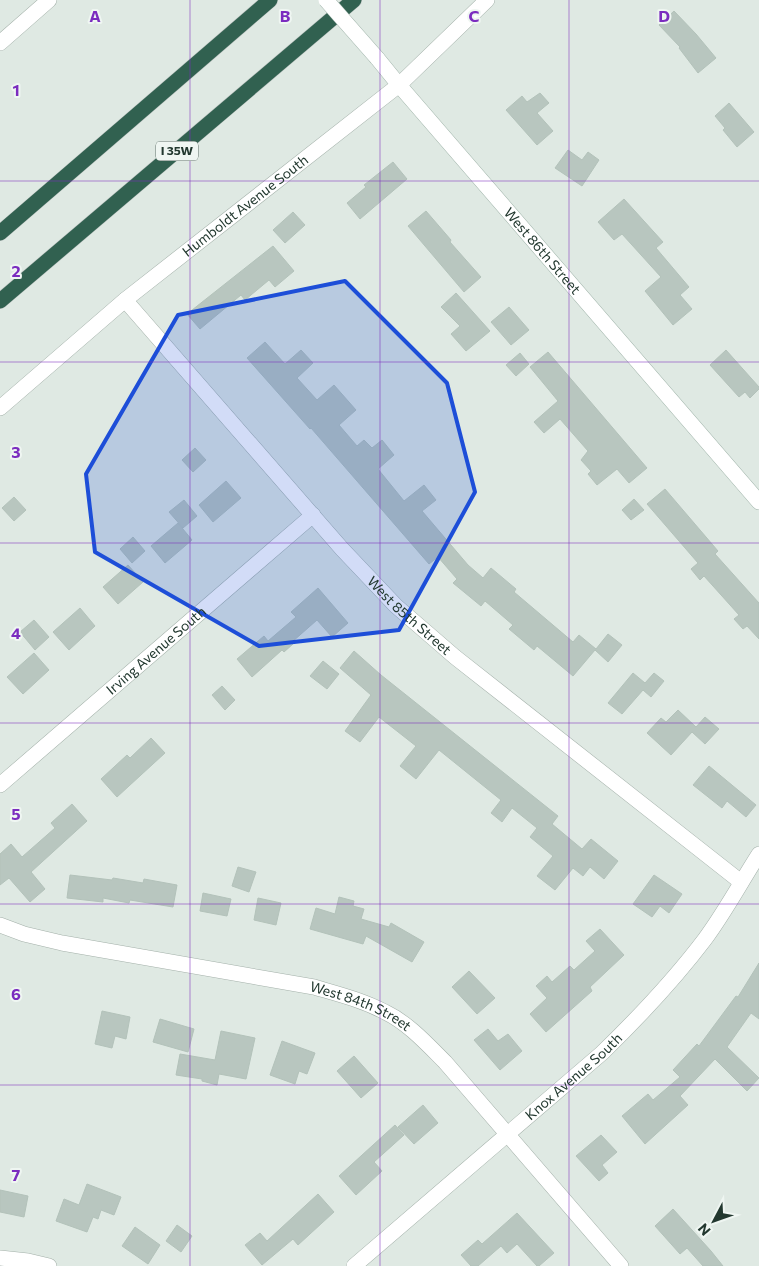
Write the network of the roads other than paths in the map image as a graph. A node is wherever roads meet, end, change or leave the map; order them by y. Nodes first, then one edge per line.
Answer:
1 (49, 0) edge
2 (270, 0) edge
3 (326, 0) edge
4 (354, 0) edge
5 (487, 0) edge
6 (0, 43) edge
7 (398, 85) junction
8 (0, 233) edge
9 (124, 300) junction
10 (0, 301) edge
11 (0, 408) edge
12 (759, 502) edge
13 (313, 515) junction
14 (0, 785) edge
15 (759, 854) edge
16 (740, 882) junction
17 (0, 925) edge
18 (507, 1134) junction
19 (0, 1258) edge
20 (49, 1266) edge
21 (354, 1266) edge
22 (621, 1266) edge

1 - 6 street
2 - 8 highway
3 - 7 street, West 86th Street, bridge
4 - 10 highway, I 35W
5 - 7 street, Humboldt Avenue South
7 - 9 street, Humboldt Avenue South
7 - 12 street, West 86th Street
9 - 11 street, Humboldt Avenue South
9 - 13 street, West 85th Street
13 - 14 street, Irving Avenue South
13 - 16 street, West 85th Street
15 - 16 street, Knox Avenue South
16 - 18 street, Knox Avenue South
17 - 18 street, West 84th Street
18 - 21 street, Knox Avenue South
18 - 22 street, West 84th Street
19 - 20 street

